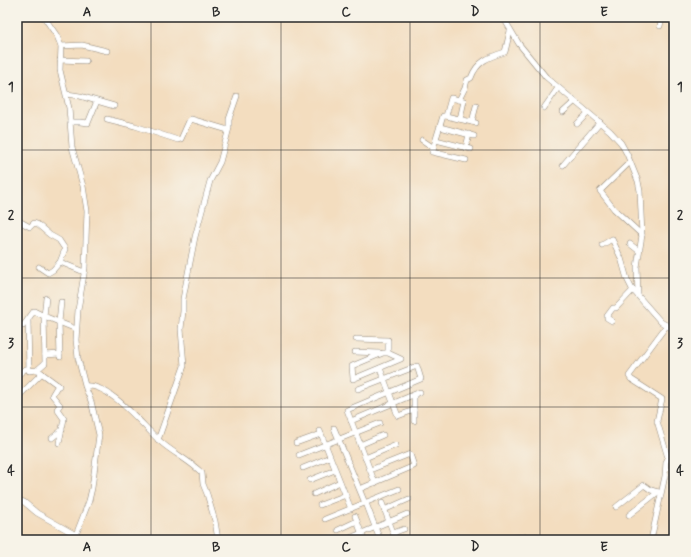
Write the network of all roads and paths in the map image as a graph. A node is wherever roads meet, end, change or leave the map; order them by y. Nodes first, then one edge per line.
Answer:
1 (44, 17) edge
2 (503, 17) edge
3 (662, 17) edge
4 (660, 26) dead end
5 (510, 31) junction
6 (61, 46) junction
7 (107, 51) dead end
8 (60, 60) junction
9 (86, 61) dead end
10 (558, 88) junction
11 (67, 94) junction
12 (237, 96) dead end
13 (459, 100) junction
14 (97, 101) junction
15 (574, 102) junction
16 (114, 106) dead end
17 (476, 106) dead end
18 (544, 108) dead end
19 (563, 112) dead end
20 (588, 113) junction
21 (446, 116) junction
22 (107, 119) dead end
23 (460, 119) junction
24 (70, 122) junction
25 (600, 122) junction
26 (577, 124) dead end
27 (440, 127) junction
28 (228, 130) junction
29 (422, 140) dead end
30 (436, 140) junction
31 (434, 148) junction
32 (466, 160) dead end
33 (630, 162) junction
34 (563, 165) dead end
35 (17, 220) edge
36 (642, 235) junction
37 (630, 244) dead end
38 (602, 245) dead end
39 (639, 251) junction
40 (60, 262) junction
41 (39, 267) dead end
42 (84, 272) junction
43 (633, 290) junction
44 (638, 295) junction
45 (46, 298) dead end
46 (61, 302) dead end
47 (44, 316) junction
48 (28, 320) junction
49 (612, 321) dead end
50 (59, 322) junction
51 (17, 323) edge
52 (671, 327) edge
53 (76, 329) junction
54 (356, 339) dead end
55 (355, 352) dead end
56 (385, 353) junction
57 (45, 355) junction
58 (380, 368) junction
59 (29, 369) junction
60 (39, 372) junction
61 (18, 375) dead end
62 (384, 379) junction
63 (85, 386) junction
64 (358, 389) dead end
65 (390, 392) junction
66 (420, 392) dead end
67 (414, 395) junction
68 (17, 398) edge
69 (393, 403) junction
70 (414, 410) junction
71 (351, 421) junction
72 (414, 421) dead end
73 (380, 423) dead end
74 (334, 428) dead end
75 (62, 430) junction
76 (355, 433) junction
77 (383, 435) dead end
78 (52, 438) dead end
79 (340, 439) junction
80 (158, 440) junction
81 (59, 442) dead end
82 (296, 443) dead end
83 (325, 445) junction
84 (360, 445) junction
85 (396, 445) dead end
86 (299, 455) dead end
87 (674, 456) edge
88 (330, 457) junction
89 (365, 458) junction
90 (668, 458) junction
91 (303, 468) dead end
92 (335, 470) junction
93 (370, 470) junction
94 (310, 480) dead end
95 (340, 482) junction
96 (375, 482) junction
97 (362, 488) junction
98 (399, 489) dead end
99 (659, 491) junction
100 (314, 494) dead end
101 (346, 495) junction
102 (409, 499) dead end
103 (17, 500) edge
104 (366, 503) junction
105 (382, 503) dead end
106 (320, 505) dead end
107 (616, 507) dead end
108 (351, 509) junction
109 (384, 510) junction
110 (407, 514) dead end
111 (629, 514) dead end
112 (325, 519) dead end
113 (389, 522) junction
114 (375, 528) junction
115 (404, 529) dead end
116 (338, 530) dead end
117 (362, 533) junction
118 (393, 534) junction
119 (75, 538) edge
120 (218, 540) edge
121 (345, 540) edge
122 (364, 540) edge
123 (380, 540) edge
124 (396, 540) edge
125 (490, 540) edge
126 (552, 540) edge
127 (651, 540) edge

1 - 6 street
2 - 5 street
3 - 4 street
5 - 10 street
5 - 13 street
6 - 7 street
6 - 8 street
8 - 9 street
8 - 11 street
10 - 15 street
10 - 18 street
11 - 14 street
11 - 24 street
12 - 28 street
13 - 21 street
13 - 23 street
14 - 16 street
14 - 24 street
15 - 19 street
15 - 20 street
17 - 23 street
20 - 25 street
20 - 26 street
21 - 23 street
21 - 27 street
22 - 28 street
24 - 42 street
25 - 33 street
25 - 34 street
27 - 30 street
27 - 30 street
28 - 80 street
29 - 31 street
30 - 31 street
31 - 32 street
33 - 36 street
33 - 36 street
35 - 40 street
36 - 39 street
37 - 39 street
38 - 43 street
39 - 44 street
40 - 41 street
40 - 42 street
42 - 53 street
43 - 44 street
43 - 49 street
44 - 52 street
45 - 47 street
46 - 50 street
47 - 48 street
47 - 50 street
47 - 57 street
48 - 51 street
48 - 59 street
50 - 53 street
50 - 57 street
52 - 90 street
53 - 63 street
54 - 56 street
55 - 56 street
56 - 58 street
56 - 58 street
57 - 60 street
58 - 62 street
59 - 60 street
59 - 61 street
60 - 68 street
60 - 75 street
62 - 64 street
62 - 65 street
62 - 65 street
63 - 80 street
63 - 119 street
65 - 69 street
65 - 71 street
66 - 67 street
67 - 69 street
67 - 70 street
69 - 70 street
69 - 71 street
70 - 72 street
71 - 76 street
73 - 76 street
74 - 79 street
75 - 78 street
75 - 81 street
76 - 79 street
76 - 84 street
77 - 84 street
79 - 83 street
79 - 97 street
79 - 104 street
80 - 120 street
82 - 83 street
83 - 86 street
83 - 88 street
84 - 89 street
85 - 89 street
87 - 90 street
88 - 91 street
88 - 92 street
89 - 93 street
90 - 99 street
92 - 94 street
92 - 95 street
93 - 96 street
93 - 96 street
95 - 100 street
95 - 101 street
96 - 97 street
97 - 104 street
98 - 104 street
99 - 107 street
99 - 111 street
99 - 127 street
101 - 106 street
101 - 108 street
102 - 109 street
103 - 119 street
104 - 108 street
104 - 114 street
105 - 109 street
108 - 112 street
109 - 113 street
110 - 113 street
113 - 114 street
113 - 118 street
114 - 117 street
114 - 123 street
115 - 118 street
116 - 117 street
117 - 121 street
117 - 122 street
118 - 124 street
125 - 126 street

